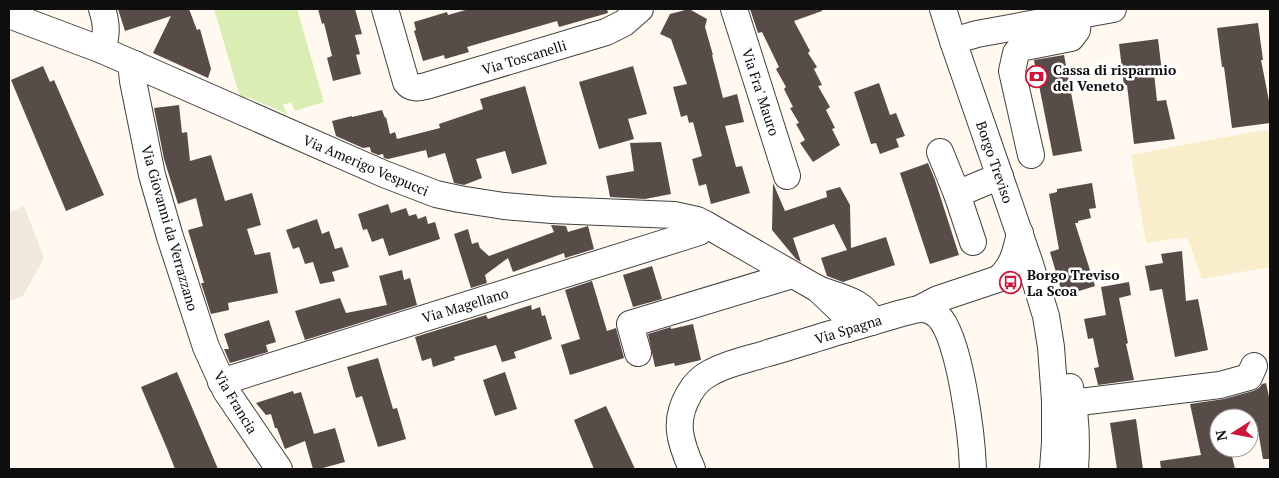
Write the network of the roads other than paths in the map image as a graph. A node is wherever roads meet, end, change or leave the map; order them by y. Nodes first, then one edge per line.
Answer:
1 (102, 9) edge
2 (385, 9) edge
3 (734, 9) edge
4 (943, 9) edge
5 (1114, 9) edge
6 (631, 12) edge
7 (9, 15) edge
8 (1078, 16) junction
9 (953, 42) junction
10 (102, 50) junction
11 (135, 64) junction
12 (940, 152) dead end
13 (1031, 155) dead end
14 (787, 176) dead end
15 (1000, 176) junction
16 (957, 194) junction
17 (705, 224) junction
18 (1020, 233) junction
19 (973, 242) dead end
20 (792, 275) junction
21 (818, 289) junction
22 (919, 309) junction
23 (872, 322) junction
24 (848, 329) junction
25 (201, 332) joint
26 (638, 353) dead end
27 (1254, 366) dead end
28 (221, 382) junction
29 (1064, 404) junction
30 (278, 469) edge
31 (692, 469) edge
32 (972, 469) edge
33 (1053, 469) edge
34 (1075, 469) edge

1 - 10 street
2 - 6 street, Via Toscanelli
3 - 14 street, Via Fra' Mauro
4 - 9 street, Borgo Treviso
5 - 8 street
7 - 10 street, Via Amerigo Vespucci
8 - 9 street
8 - 13 street
9 - 15 street, Borgo Treviso
10 - 11 street, Via Amerigo Vespucci
11 - 17 street, Via Amerigo Vespucci
11 - 25 street, Via Giovanni da Verrazzano
12 - 16 street
15 - 16 street
15 - 18 street, Borgo Treviso
16 - 19 street
17 - 20 street, Via Amerigo Vespucci
17 - 28 street, Via Magellano
18 - 22 street, Via Spagna
18 - 29 street, Borgo Treviso
20 - 21 street, Via Amerigo Vespucci
20 - 26 street
21 - 23 street
21 - 24 street
22 - 23 street, Via Spagna
22 - 32 street
23 - 24 street, Via Spagna
24 - 31 street, Via Spagna
25 - 28 street, Via Francia
27 - 29 street
28 - 30 street, Via Francia
29 - 33 street, Borgo Treviso
29 - 34 street, Borgo Treviso

